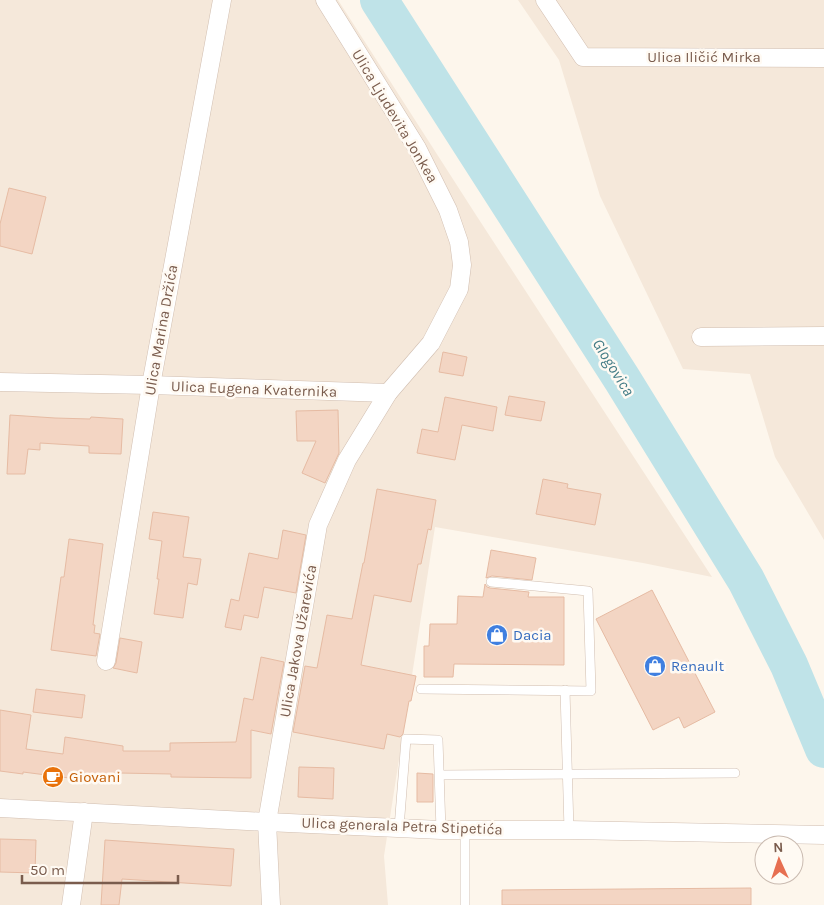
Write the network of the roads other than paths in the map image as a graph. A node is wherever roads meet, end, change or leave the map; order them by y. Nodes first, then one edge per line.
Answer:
1 (222, 0) edge
2 (325, 0) edge
3 (544, 0) edge
4 (824, 58) edge
5 (824, 336) edge
6 (701, 337) dead end
7 (0, 382) edge
8 (151, 386) junction
9 (388, 393) junction
10 (491, 582) dead end
11 (106, 661) dead end
12 (421, 688) dead end
13 (565, 690) junction
14 (735, 772) dead end
15 (567, 774) junction
16 (440, 775) junction
17 (0, 808) edge
18 (84, 812) junction
19 (267, 822) junction
20 (399, 828) junction
21 (465, 829) junction
22 (441, 830) junction
23 (568, 830) junction
24 (824, 835) edge
25 (71, 905) edge
26 (272, 905) edge
27 (465, 905) edge

1 - 8 street, Ulica Marina Držića
2 - 9 street, Ulica Ljudevita Jonkea
3 - 4 street, Ulica Iličić Mirka
5 - 6 street
7 - 8 street, Ulica Eugena Kvaternika
8 - 9 street, Ulica Eugena Kvaternika
8 - 11 street, Ulica Marina Držića
9 - 19 street, Ulica Jakova Užarevića
10 - 13 lane
12 - 13 lane
13 - 15 lane
14 - 15 lane
15 - 16 lane
15 - 23 lane
16 - 20 lane
16 - 22 lane
17 - 18 street, Ulica generala Petra Stipetića
18 - 19 street, Ulica generala Petra Stipetića
18 - 25 street
19 - 20 street, Ulica generala Petra Stipetića
19 - 26 street, Ulica Jakova Užarevića
20 - 22 street, Ulica generala Petra Stipetića
21 - 22 street, Ulica generala Petra Stipetića
21 - 23 street, Ulica generala Petra Stipetića
21 - 27 lane
23 - 24 street, Ulica generala Petra Stipetića

